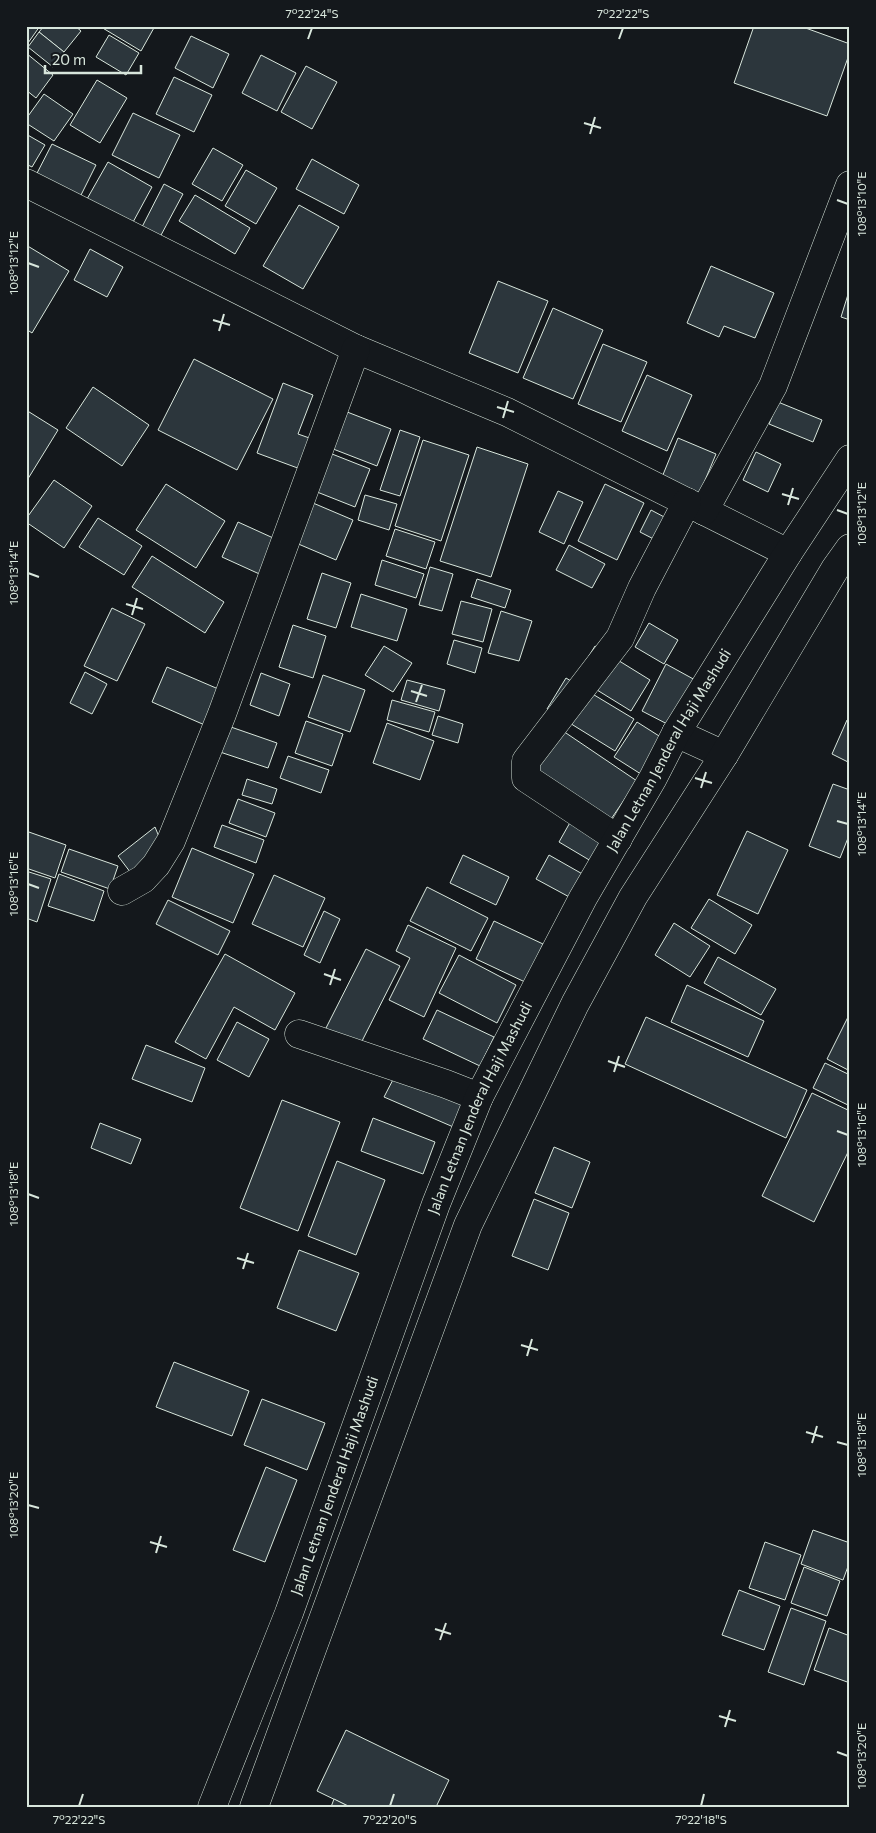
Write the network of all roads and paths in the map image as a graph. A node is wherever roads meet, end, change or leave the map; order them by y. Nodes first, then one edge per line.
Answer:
1 (26, 183) edge
2 (850, 185) edge
3 (356, 349) junction
4 (850, 459) edge
5 (695, 507) junction
6 (788, 553) junction
7 (845, 564) edge
8 (676, 733) junction
9 (724, 755) junction
10 (618, 839) junction
11 (122, 891) dead end
12 (299, 1034) dead end
13 (479, 1097) junction
14 (290, 1612) junction
15 (322, 1622) junction
16 (212, 1807) edge
17 (254, 1807) edge

1 - 3 main road
2 - 5 main road
3 - 5 main road
3 - 11 main road
4 - 6 main road, Jalan Letnan Jenderal Haji Mashudi
5 - 6 main road
5 - 10 main road
6 - 8 main road, Jalan Letnan Jenderal Haji Mashudi
7 - 9 main road
8 - 9 main road
8 - 10 main road, Jalan Letnan Jenderal Haji Mashudi
9 - 15 main road
10 - 13 main road, Jalan Letnan Jenderal Haji Mashudi
12 - 13 main road
13 - 14 main road, Jalan Letnan Jenderal Haji Mashudi
14 - 15 main road
14 - 16 main road, Jalan Letnan Jenderal Haji Mashudi
15 - 17 main road

